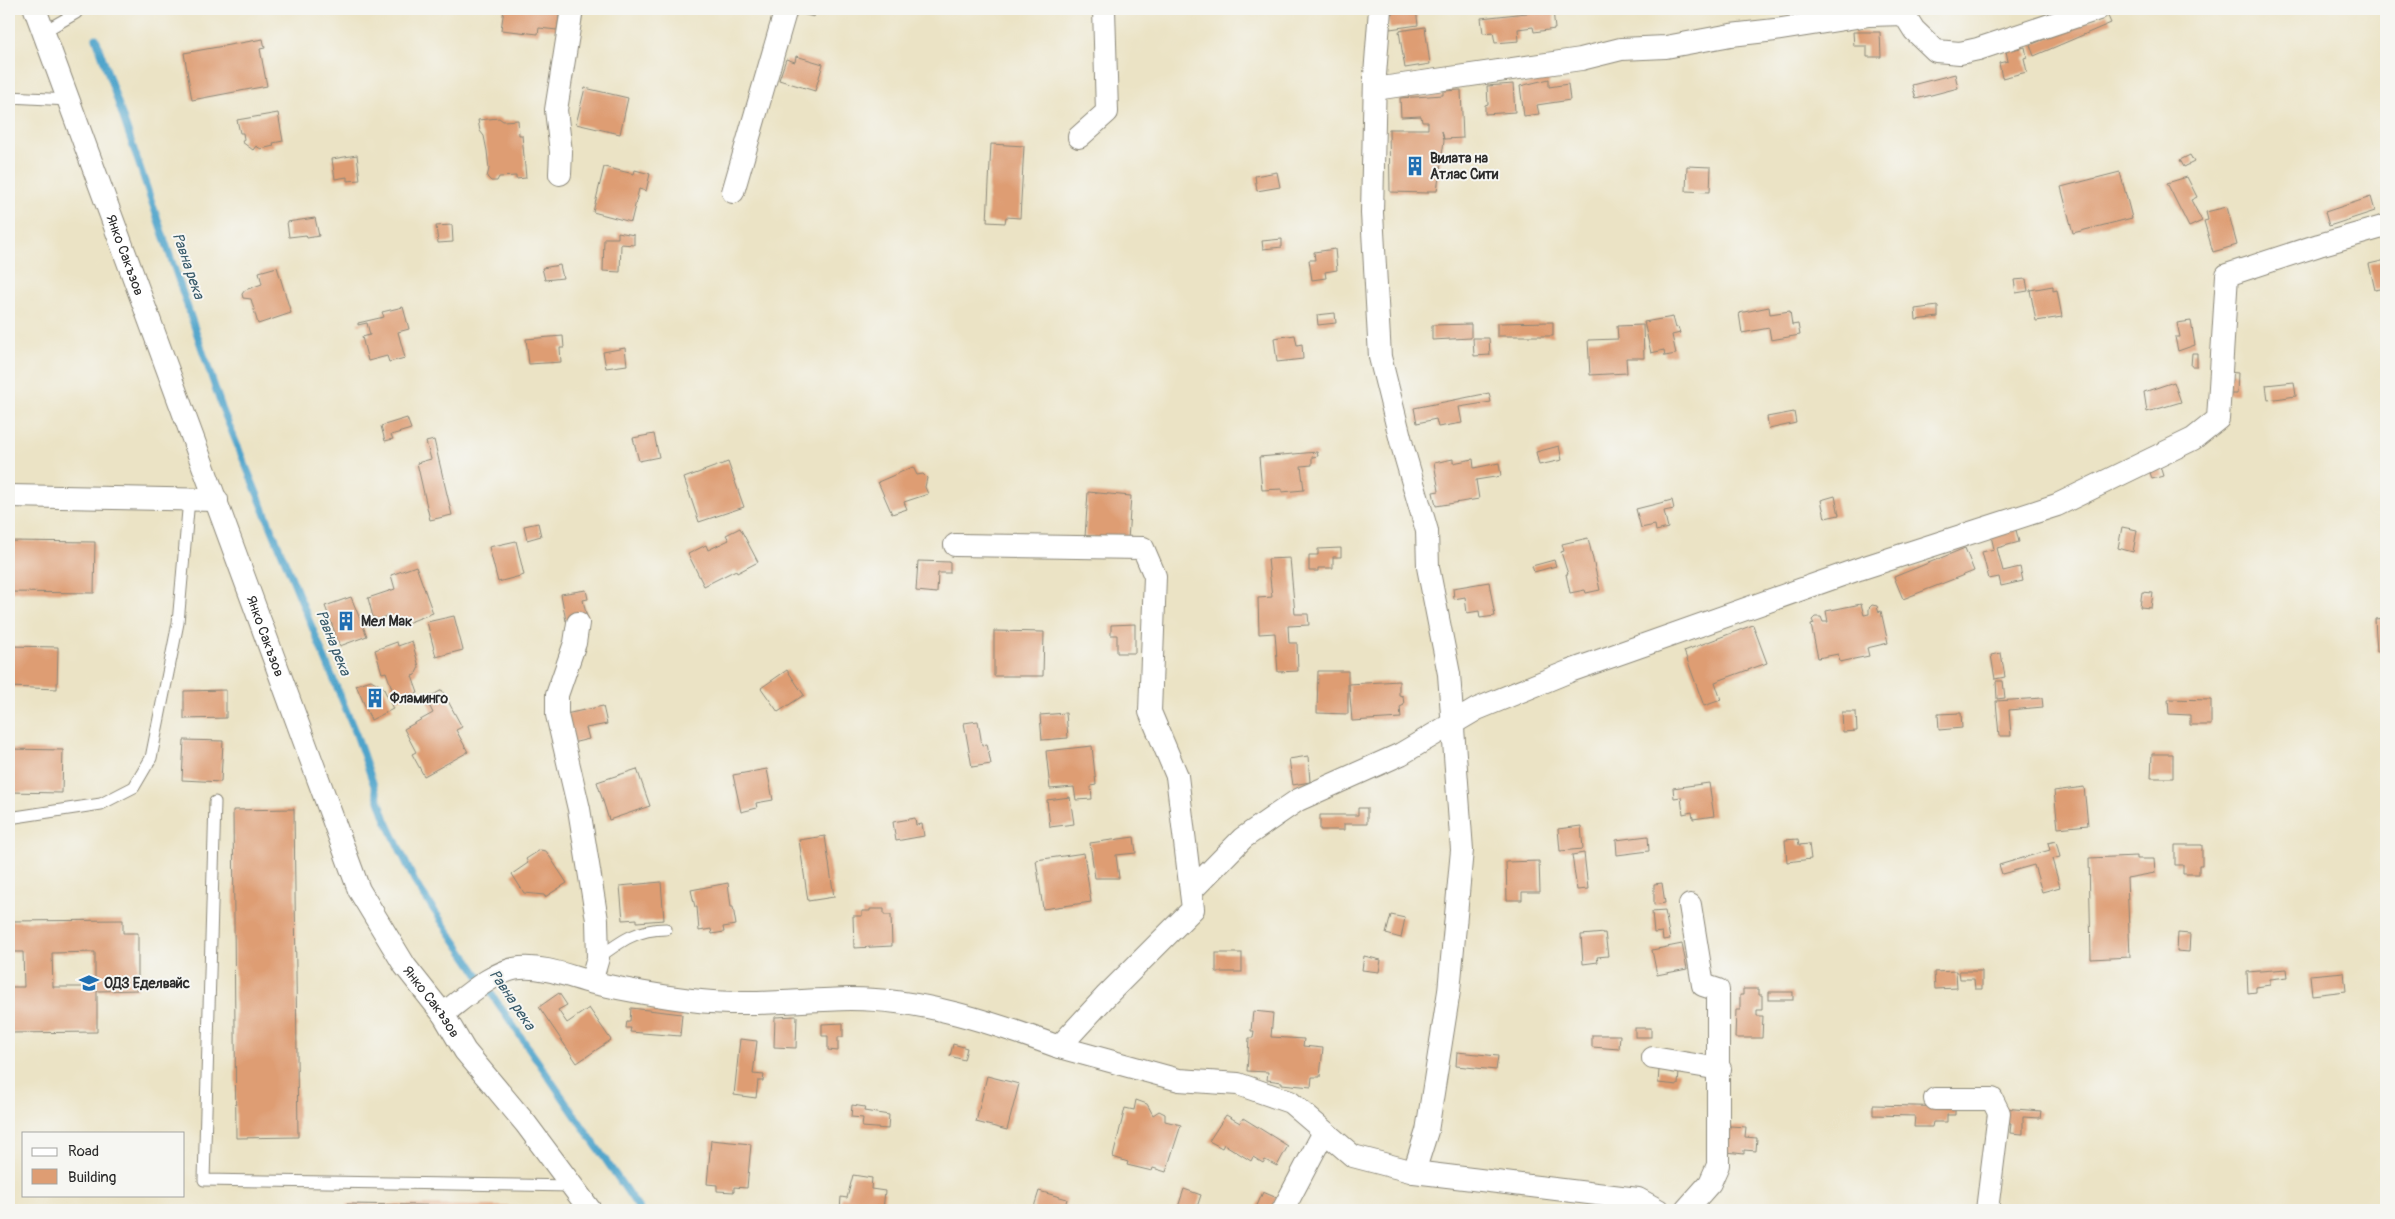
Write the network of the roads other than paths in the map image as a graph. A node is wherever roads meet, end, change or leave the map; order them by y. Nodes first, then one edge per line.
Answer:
1 (35, 9) edge
2 (79, 9) edge
3 (572, 9) edge
4 (786, 9) edge
5 (1104, 9) edge
6 (1380, 9) edge
7 (2098, 9) edge
8 (43, 32) junction
9 (1375, 89) junction
10 (9, 97) edge
11 (69, 100) junction
12 (9, 108) edge
13 (1079, 137) dead end
14 (560, 174) dead end
15 (733, 192) dead end
16 (2386, 226) edge
17 (9, 496) edge
18 (190, 499) junction
19 (217, 500) junction
20 (955, 545) dead end
21 (578, 623) dead end
22 (1452, 724) junction
23 (215, 802) dead end
24 (9, 818) edge
25 (1191, 891) junction
26 (1690, 905) dead end
27 (666, 929) dead end
28 (598, 958) junction
29 (591, 982) junction
30 (443, 1014) junction
31 (1059, 1047) junction
32 (1653, 1058) dead end
33 (1720, 1069) junction
34 (1936, 1100) dead end
35 (1324, 1132) junction
36 (1414, 1172) junction
37 (572, 1186) junction
38 (590, 1210) edge
39 (1283, 1210) edge
40 (1658, 1210) edge
41 (1686, 1210) edge
42 (1987, 1210) edge

1 - 8 street, Янко Сакъзов
2 - 8 lane
3 - 14 street
4 - 15 street
5 - 13 street
6 - 9 street
7 - 9 street
8 - 11 street, Янко Сакъзов
9 - 22 street
10 - 11 lane
10 - 12 lane
11 - 19 street, Янко Сакъзов
16 - 22 street
17 - 18 street
18 - 19 street
18 - 24 lane
19 - 30 street, Янко Сакъзов
20 - 25 street
21 - 28 street
22 - 25 street
22 - 36 street
23 - 37 lane
25 - 31 street
26 - 33 street
27 - 28 lane
28 - 29 street
29 - 30 street
29 - 31 street
30 - 37 street, Янко Сакъзов
31 - 35 street
32 - 33 street
33 - 41 street
34 - 42 street
35 - 36 street
35 - 39 street
36 - 40 street
37 - 38 street, Янко Сакъзов

